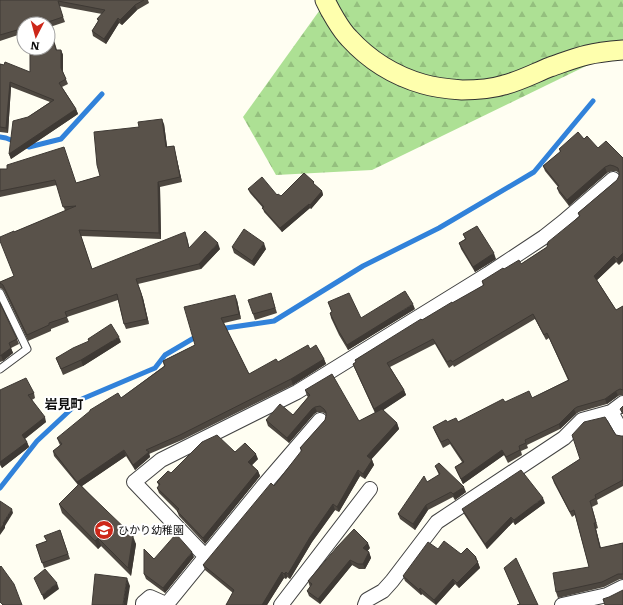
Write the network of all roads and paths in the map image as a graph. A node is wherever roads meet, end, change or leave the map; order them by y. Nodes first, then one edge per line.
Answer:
1 (325, 0) edge
2 (623, 50) edge
3 (613, 179) dead end
4 (0, 293) edge
5 (0, 369) edge
6 (623, 403) edge
7 (611, 412) junction
8 (320, 420) dead end
9 (623, 433) edge
10 (370, 489) dead end
11 (206, 557) junction
12 (623, 587) edge
13 (168, 604) edge
14 (143, 605) edge
15 (281, 605) edge
16 (365, 605) edge
17 (562, 605) edge

1 - 2 street
3 - 11 street
4 - 5 lane
6 - 7 street
7 - 9 street
7 - 16 street
8 - 11 street
10 - 15 street
11 - 13 street
12 - 17 street
13 - 14 street

